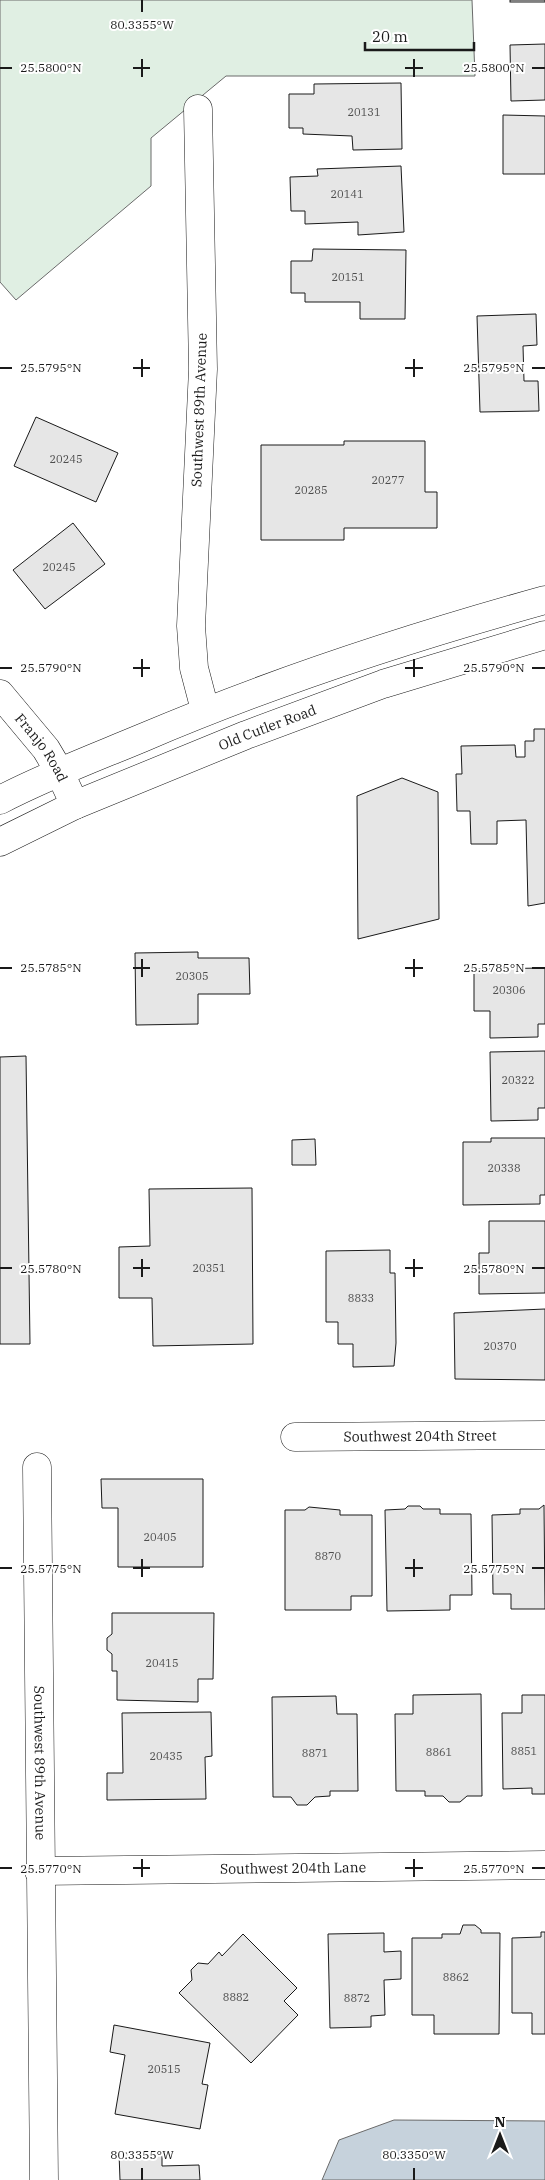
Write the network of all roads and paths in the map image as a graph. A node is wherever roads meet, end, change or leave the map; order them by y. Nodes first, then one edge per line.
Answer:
1 (198, 109) dead end
2 (545, 600) edge
3 (545, 635) edge
4 (0, 694) edge
5 (205, 710) junction
6 (60, 771) junction
7 (0, 800) edge
8 (75, 806) junction
9 (0, 842) edge
10 (545, 1435) edge
11 (295, 1437) dead end
12 (37, 1467) dead end
13 (545, 1865) edge
14 (39, 1871) junction
15 (44, 2180) edge

1 - 5 street, Southwest 89th Avenue
2 - 5 street
3 - 8 street, Old Cutler Road
4 - 6 street, Franjo Road
5 - 6 street
6 - 7 street
6 - 8 street, Franjo Road
8 - 9 street, Old Cutler Road
10 - 11 street, Southwest 204th Street
12 - 14 street, Southwest 89th Avenue
13 - 14 street, Southwest 204th Lane
14 - 15 street, Southwest 89th Avenue

